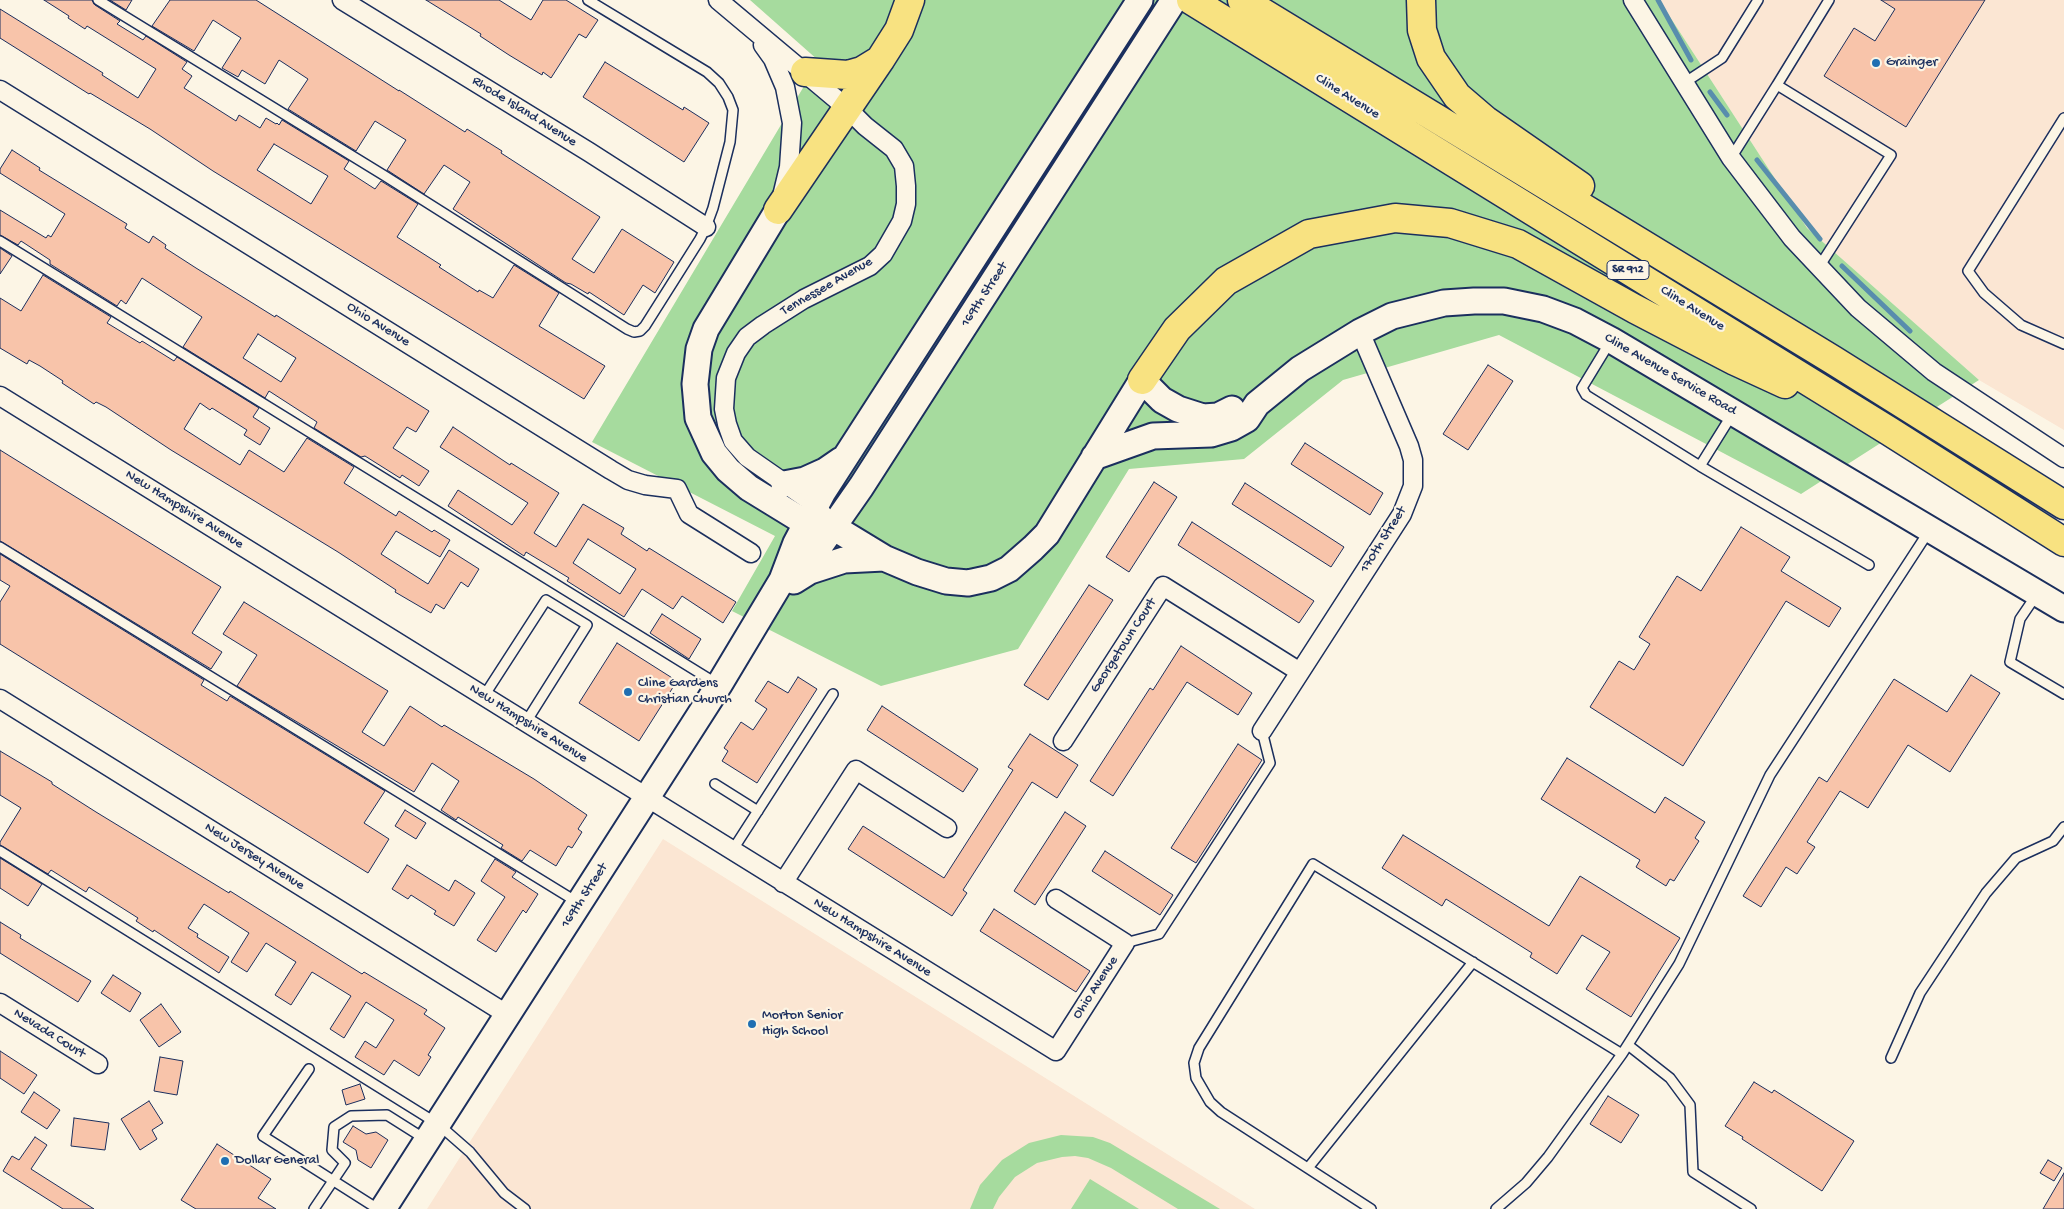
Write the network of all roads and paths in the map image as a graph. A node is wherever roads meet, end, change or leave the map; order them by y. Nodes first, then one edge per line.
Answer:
1 (98, 0) edge
2 (342, 0) edge
3 (588, 0) edge
4 (718, 0) edge
5 (910, 0) edge
6 (1140, 0) edge
7 (1174, 0) edge
8 (1191, 0) edge
9 (1242, 0) edge
10 (1421, 0) edge
11 (1633, 0) edge
12 (1758, 0) edge
13 (1829, 0) edge
14 (749, 27) junction
15 (880, 60) junction
16 (805, 72) junction
17 (1684, 83) junction
18 (1778, 85) junction
19 (0, 90) edge
20 (848, 109) junction
21 (2064, 118) edge
22 (1731, 158) junction
23 (778, 210) junction
24 (706, 227) junction
25 (0, 241) edge
26 (1819, 267) junction
27 (1360, 332) junction
28 (1611, 340) junction
29 (2064, 344) edge
30 (1833, 360) junction
31 (1142, 380) junction
32 (0, 396) edge
33 (1257, 404) junction
34 (1734, 412) junction
35 (1889, 431) junction
36 (847, 456) junction
37 (1094, 457) junction
38 (2064, 458) edge
39 (1700, 466) junction
40 (784, 484) junction
41 (2064, 505) edge
42 (811, 514) junction
43 (833, 527) junction
44 (1930, 528) junction
45 (2064, 542) edge
46 (0, 547) edge
47 (751, 553) dead end
48 (884, 558) junction
49 (1869, 565) dead end
50 (779, 587) junction
51 (2038, 592) junction
52 (2064, 608) edge
53 (1300, 672) junction
54 (719, 685) junction
55 (833, 694) dead end
56 (2064, 694) edge
57 (484, 696) junction
58 (0, 699) edge
59 (526, 722) junction
60 (1262, 731) joint
61 (1063, 741) dead end
62 (715, 784) dead end
63 (648, 798) junction
64 (758, 811) junction
65 (2064, 827) edge
66 (947, 828) dead end
67 (732, 851) junction
68 (0, 852) edge
69 (783, 883) junction
70 (1056, 899) dead end
71 (580, 904) junction
72 (1125, 943) junction
73 (1473, 962) junction
74 (0, 1003) edge
75 (508, 1015) junction
76 (1628, 1045) junction
77 (1056, 1051) joint
78 (1622, 1054) junction
79 (1891, 1058) dead end
80 (98, 1064) dead end
81 (309, 1069) dead end
82 (432, 1132) junction
83 (1308, 1168) junction
84 (333, 1180) junction
85 (314, 1209) edge
86 (378, 1209) edge
87 (383, 1209) edge
88 (525, 1209) edge
89 (1371, 1209) edge
90 (1496, 1209) edge
91 (1751, 1209) edge

1 - 24 lane
2 - 24 street, Rhode Island Avenue
3 - 24 lane
4 - 14 street, Tennessee Avenue
5 - 15 highway
6 - 36 main road, 169th Street
7 - 43 main road, 169th Street
8 - 35 highway, Cline Avenue / SR 912
9 - 30 highway, Cline Avenue / SR 912
10 - 30 highway
11 - 17 street
12 - 17 lane
13 - 18 lane
14 - 16 street, Tennessee Avenue
14 - 23 street, Tennessee Avenue
15 - 16 highway
15 - 20 highway
16 - 20 street, Tennessee Avenue
17 - 22 street
18 - 22 lane
18 - 26 lane
19 - 47 street, Ohio Avenue
20 - 23 highway
20 - 40 street, Tennessee Avenue
21 - 29 lane
22 - 26 street
23 - 42 main road, Tennessee Avenue
25 - 54 lane
26 - 38 street
27 - 28 main road, Cline Avenue Service Road
27 - 33 main road, Cline Avenue Service Road
27 - 53 street, 170th Street
28 - 34 main road, Cline Avenue Service Road
28 - 39 lane
30 - 41 highway, Cline Avenue / SR 912
31 - 33 main road, Cline Avenue Service Road
31 - 35 highway
31 - 37 main road
32 - 57 street, New Hampshire Avenue
33 - 37 main road, Cline Avenue Service Road
34 - 39 lane
34 - 44 main road, Cline Avenue Service Road
35 - 45 highway, Cline Avenue / SR 912
36 - 40 main road
36 - 42 main road, 169th Street
37 - 48 main road
39 - 49 lane
40 - 42 street, Tennessee Avenue
42 - 43 main road
42 - 50 main road, 169th Street
43 - 48 main road
43 - 50 main road, 169th Street
44 - 51 main road, Cline Avenue Service Road
44 - 76 lane
46 - 71 lane
48 - 50 main road
50 - 54 main road, 169th Street
51 - 52 main road, Cline Avenue Service Road
51 - 56 lane
53 - 60 street, 170th Street
53 - 61 street, Georgetown Court
54 - 63 main road, 169th Street
55 - 64 lane
57 - 59 street, New Hampshire Avenue
57 - 59 lane
58 - 75 street, New Jersey Avenue
59 - 63 street, New Hampshire Avenue
60 - 72 lane
62 - 64 lane
63 - 67 street, New Hampshire Avenue
63 - 71 main road, 169th Street
64 - 67 lane
65 - 79 lane
66 - 69 street
67 - 69 street, New Hampshire Avenue
68 - 82 lane
69 - 77 street, New Hampshire Avenue
70 - 72 street, Ohio Avenue
71 - 75 main road, 169th Street
72 - 77 street, Ohio Avenue
73 - 78 lane
73 - 83 lane
73 - 83 lane
74 - 80 street, Nevada Court
75 - 82 main road, 169th Street
76 - 78 lane
76 - 91 lane
78 - 90 lane
81 - 84 lane
82 - 84 lane
82 - 87 main road, 169th Street
82 - 88 lane
83 - 89 lane
84 - 85 lane
84 - 86 lane

